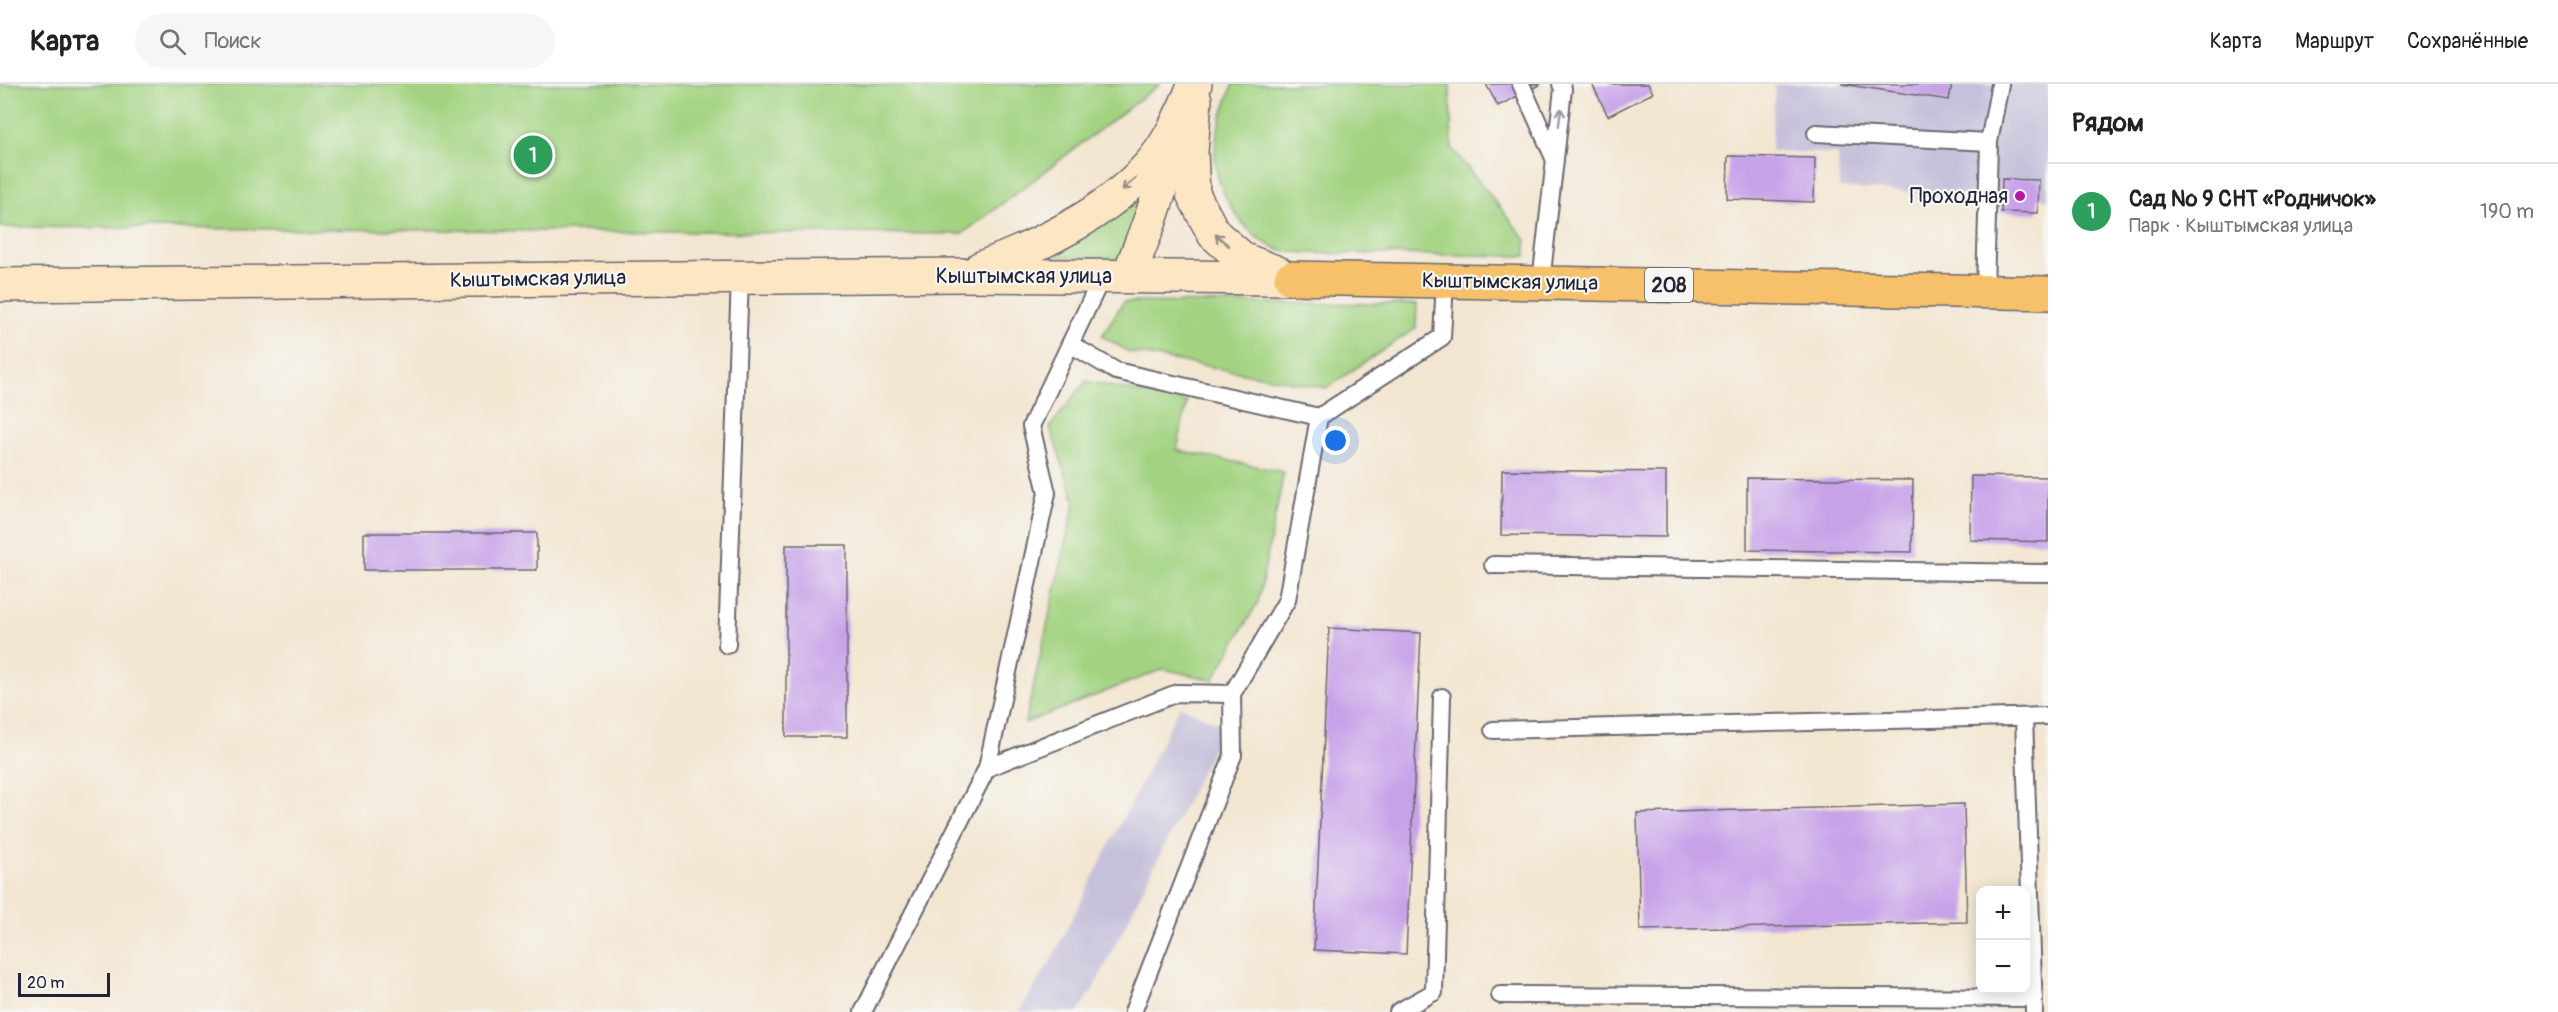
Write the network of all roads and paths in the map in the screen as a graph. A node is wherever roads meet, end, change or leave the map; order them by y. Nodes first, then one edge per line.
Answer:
1 (1195, 84) edge
2 (1521, 84) edge
3 (1561, 84) edge
4 (2000, 84) edge
5 (1816, 133) dead end
6 (1989, 142) junction
7 (1554, 159) junction
8 (961, 275) junction
9 (1116, 275) junction
10 (740, 277) junction
11 (1291, 278) junction
12 (1445, 281) junction
13 (1541, 282) junction
14 (0, 285) edge
15 (1985, 291) junction
16 (2048, 293) edge
17 (1070, 344) junction
18 (1319, 417) junction
19 (1493, 565) dead end
20 (2048, 573) edge
21 (727, 645) dead end
22 (1232, 694) junction
23 (1442, 697) dead end
24 (2048, 716) edge
25 (2024, 717) junction
26 (1493, 730) dead end
27 (987, 768) junction
28 (1500, 995) dead end
29 (1602, 1004) edge
30 (2034, 1005) edge
31 (862, 1012) edge
32 (1133, 1012) edge
33 (1398, 1012) edge

1 -> 8 main road
1 - 9 main road
11 -> 1 main road
2 - 7 lane
7 -> 3 lane
4 - 6 lane
5 - 6 lane
6 - 15 lane
7 - 13 lane
8 - 9 main road, Кыштымская улица / 208
8 - 10 main road, Кыштымская улица / 208
9 - 11 main road, Кыштымская улица / 208
9 - 17 lane
10 - 14 main road, Кыштымская улица / 208
10 - 21 lane
11 - 12 main road, Кыштымская улица / 208
12 - 13 main road, Кыштымская улица / 208
12 - 18 lane
13 - 15 main road, Кыштымская улица / 208
15 - 16 main road, Кыштымская улица / 208
17 - 18 lane
17 - 27 lane
18 - 22 lane
19 - 20 lane
22 - 27 lane
22 - 32 lane
23 - 33 lane
24 - 25 lane
25 - 26 lane
25 - 30 lane
27 - 31 lane
28 - 29 lane
29 - 30 lane

